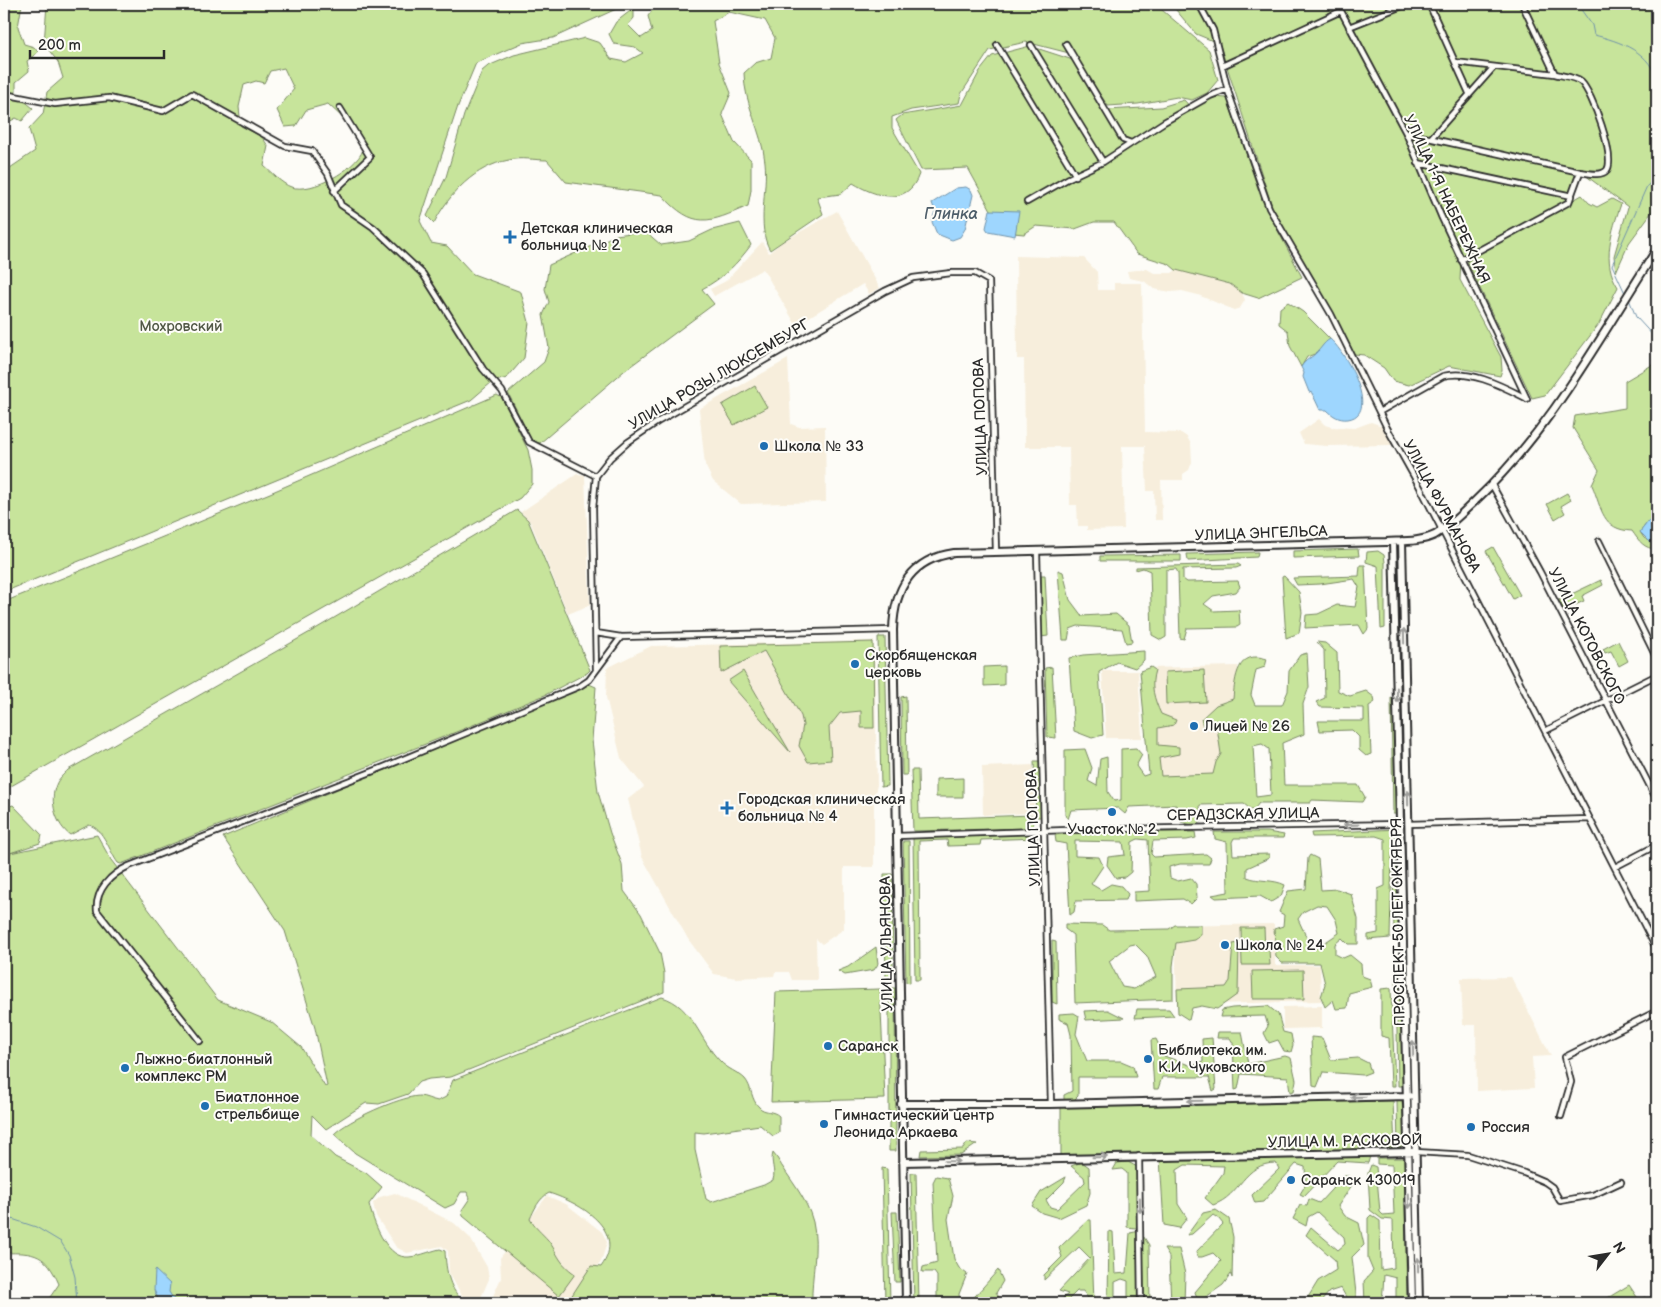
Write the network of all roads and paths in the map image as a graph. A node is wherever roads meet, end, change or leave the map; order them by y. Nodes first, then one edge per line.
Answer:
1 (1198, 4) edge
2 (1408, 4) edge
3 (1429, 4) edge
4 (1522, 4) edge
5 (1349, 28) junction
6 (1066, 44) dead end
7 (997, 45) dead end
8 (1031, 45) dead end
9 (1455, 62) junction
10 (1222, 66) junction
11 (1494, 67) junction
12 (1555, 74) junction
13 (1228, 89) junction
14 (1469, 93) junction
15 (4, 94) edge
16 (340, 108) dead end
17 (1406, 133) junction
18 (1431, 138) junction
19 (1132, 143) junction
20 (1103, 162) junction
21 (1418, 163) junction
22 (1580, 172) junction
23 (1076, 176) junction
24 (334, 191) junction
25 (1572, 196) junction
26 (1027, 202) dead end
27 (1657, 249) edge
28 (1461, 260) junction
29 (989, 281) joint
30 (1379, 412) junction
31 (596, 476) junction
32 (1492, 485) junction
33 (1441, 530) junction
34 (1402, 541) junction
35 (1599, 541) dead end
36 (1393, 542) junction
37 (996, 552) junction
38 (1037, 552) junction
39 (892, 630) junction
40 (596, 633) junction
41 (621, 637) junction
42 (1657, 659) edge
43 (596, 670) junction
44 (1657, 674) edge
45 (1606, 701) junction
46 (1545, 731) junction
47 (1657, 800) edge
48 (1590, 819) junction
49 (1400, 824) junction
50 (1408, 824) junction
51 (1046, 831) junction
52 (896, 836) junction
53 (1657, 845) edge
54 (1615, 867) junction
55 (1657, 950) edge
56 (1657, 1011) edge
57 (200, 1041) dead end
58 (1406, 1096) junction
59 (1415, 1097) junction
60 (901, 1104) junction
61 (1051, 1104) junction
62 (1561, 1116) dead end
63 (1408, 1152) junction
64 (1416, 1152) junction
65 (1139, 1156) junction
66 (903, 1162) junction
67 (1621, 1182) dead end
68 (906, 1303) edge
69 (1142, 1303) edge
70 (1412, 1303) edge
71 (1419, 1303) edge

1 - 10 street, УЛИЦА ФУРМАНОВА
2 - 5 street
3 - 9 street
4 - 12 street
5 - 10 street, УЛИЦА 1-Я НАБЕРЕЖНАЯ
5 - 17 street, УЛИЦА 1-Я НАБЕРЕЖНАЯ
6 - 19 street
7 - 23 street
8 - 20 street
9 - 11 street
9 - 14 street
10 - 13 street, УЛИЦА ФУРМАНОВА
11 - 12 street
11 - 14 street
12 - 22 street
13 - 19 street
13 - 30 street, УЛИЦА ФУРМАНОВА
14 - 18 street
15 - 24 street
16 - 24 street
17 - 18 street
17 - 21 street, УЛИЦА 1-Я НАБЕРЕЖНАЯ
18 - 22 street
19 - 20 street
20 - 23 street
21 - 25 street
21 - 28 street, УЛИЦА 1-Я НАБЕРЕЖНАЯ
22 - 25 street
23 - 26 street
24 - 31 street
25 - 28 street
27 - 32 main road
28 - 30 street, УЛИЦА 1-Я НАБЕРЕЖНАЯ
29 - 31 street, УЛИЦА РОЗЫ ЛЮКСЕМБУРГ
29 - 37 street, УЛИЦА ПОПОВА
30 - 33 street, УЛИЦА ФУРМАНОВА
31 - 40 street
32 - 33 main road
32 - 45 street, УЛИЦА КОТОВСКОГО
33 - 34 main road, УЛИЦА ЭНГЕЛЬСА
33 - 46 street, УЛИЦА ФУРМАНОВА
34 - 36 main road, УЛИЦА ЭНГЕЛЬСА
50 -> 34 main road, ПРОСПЕКТ 50 ЛЕТ ОКТЯБРЯ
35 - 42 street
36 - 38 main road, УЛИЦА ЭНГЕЛЬСА
36 -> 49 main road, ПРОСПЕКТ 50 ЛЕТ ОКТЯБРЯ
37 - 38 main road
37 - 39 main road, УЛИЦА УЛЬЯНОВА
38 - 51 street, УЛИЦА ПОПОВА
39 - 41 street
39 - 52 main road, УЛИЦА УЛЬЯНОВА
40 - 41 street
40 - 43 street
41 - 43 street
43 - 57 street
44 - 45 street
45 - 46 street
45 - 47 street, УЛИЦА КОТОВСКОГО
46 - 48 street, УЛИЦА ФУРМАНОВА
48 - 50 street, СЕРАДЗСКАЯ УЛИЦА
48 - 54 street, УЛИЦА ФУРМАНОВА
49 - 50 main road, СЕРАДЗСКАЯ УЛИЦА
49 -> 51 street, СЕРАДЗСКАЯ УЛИЦА
49 - 58 main road, ПРОСПЕКТ 50 ЛЕТ ОКТЯБРЯ
59 -> 50 main road, ПРОСПЕКТ 50 ЛЕТ ОКТЯБРЯ
51 - 52 street, СЕРАДЗСКАЯ УЛИЦА
51 - 61 street, УЛИЦА ПОПОВА
52 - 60 main road, УЛИЦА УЛЬЯНОВА
53 - 54 street
54 - 55 street, УЛИЦА ФУРМАНОВА
56 - 62 street
58 - 59 main road
58 -> 61 main road
58 - 63 main road, ПРОСПЕКТ 50 ЛЕТ ОКТЯБРЯ
59 - 64 main road, ПРОСПЕКТ 50 ЛЕТ ОКТЯБРЯ
60 - 61 main road
60 - 66 main road, УЛИЦА УЛЬЯНОВА
63 - 64 main road, УЛИЦА М. РАСКОВОЙ
63 - 65 main road, УЛИЦА М. РАСКОВОЙ
63 -> 70 main road, ПРОСПЕКТ 50 ЛЕТ ОКТЯБРЯ
64 - 67 street, УЛИЦА М. РАСКОВОЙ
71 -> 64 main road, ПРОСПЕКТ 50 ЛЕТ ОКТЯБРЯ
66 -> 65 main road, УЛИЦА М. РАСКОВОЙ
65 -> 69 street
66 - 68 main road, УЛИЦА УЛЬЯНОВА

